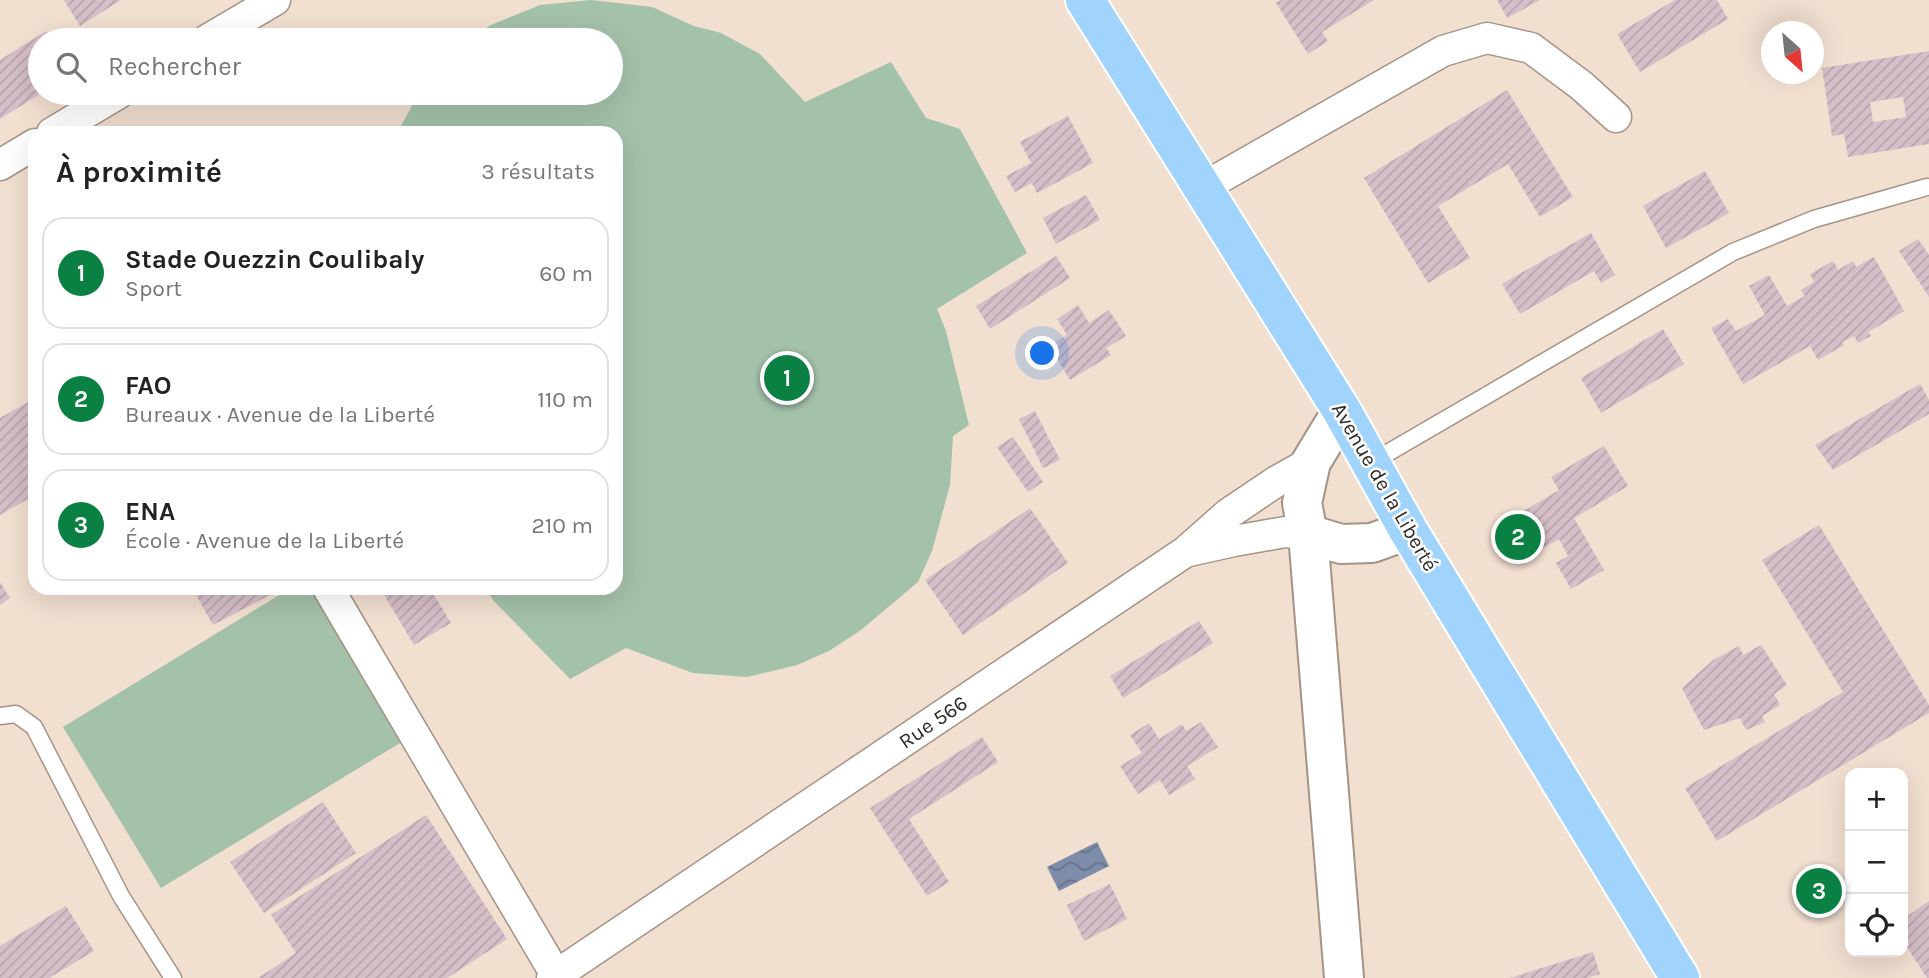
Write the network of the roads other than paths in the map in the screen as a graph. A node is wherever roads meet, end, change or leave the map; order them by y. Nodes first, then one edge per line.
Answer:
1 (275, 0) edge
2 (1085, 0) edge
3 (227, 28) edge
4 (100, 105) edge
5 (1616, 117) dead end
6 (66, 126) edge
7 (28, 149) edge
8 (0, 165) edge
9 (1927, 187) edge
10 (1202, 188) junction
11 (1342, 411) junction
12 (1311, 462) junction
13 (1372, 462) junction
14 (1408, 530) junction
15 (1308, 534) junction
16 (1185, 552) junction
17 (332, 595) edge
18 (0, 716) edge
19 (554, 977) edge
20 (173, 978) edge
21 (1344, 978) edge
22 (1680, 978) edge

1 - 3 street
2 - 10 main road, Avenue de la Liberté
4 - 6 street
5 - 10 street
7 - 8 street
9 - 13 lane
10 - 11 main road, Avenue de la Liberté
11 - 12 street
11 - 13 main road, Avenue de la Liberté
12 - 15 street
12 - 16 street, Rue 566
13 - 14 main road, Avenue de la Liberté
14 - 15 street
14 - 22 main road, Avenue de la Liberté
15 - 16 street
15 - 21 street
16 - 19 street, Rue 566
17 - 19 street
18 - 20 lane

